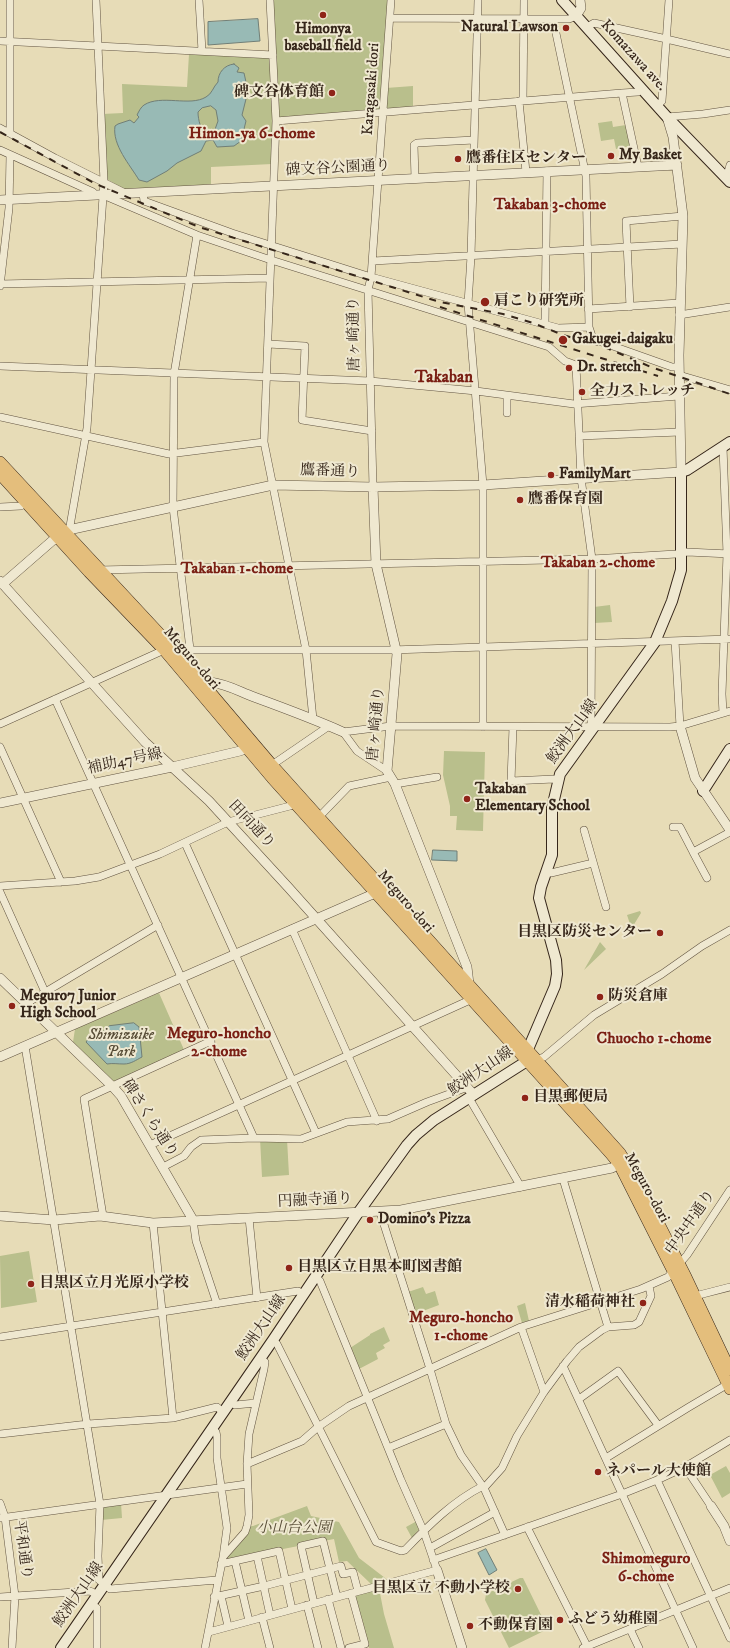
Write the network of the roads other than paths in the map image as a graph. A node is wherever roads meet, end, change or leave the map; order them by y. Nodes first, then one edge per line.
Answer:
1 (10, 0) edge
2 (96, 0) edge
3 (199, 0) edge
4 (270, 0) edge
5 (391, 0) edge
6 (478, 0) edge
7 (524, 0) edge
8 (562, 0) edge
9 (669, 0) edge
10 (582, 1) edge
11 (576, 16) junction
12 (390, 18) junction
13 (478, 19) junction
14 (524, 19) junction
15 (553, 19) junction
16 (587, 27) junction
17 (666, 39) junction
18 (0, 41) edge
19 (10, 41) junction
20 (98, 46) junction
21 (202, 51) junction
22 (730, 54) edge
23 (273, 55) junction
24 (642, 88) junction
25 (622, 94) junction
26 (569, 97) junction
27 (521, 101) junction
28 (475, 105) junction
29 (658, 105) junction
30 (730, 110) edge
31 (383, 113) junction
32 (667, 116) junction
33 (276, 121) junction
34 (0, 128) edge
35 (10, 133) junction
36 (474, 140) junction
37 (0, 150) edge
38 (10, 155) junction
39 (677, 165) junction
40 (730, 165) edge
41 (638, 167) junction
42 (585, 169) junction
43 (548, 171) junction
44 (526, 172) junction
45 (473, 175) junction
46 (415, 178) junction
47 (727, 179) edge
48 (379, 180) junction
49 (104, 182) junction
50 (274, 186) junction
51 (144, 193) junction
52 (127, 194) junction
53 (93, 195) junction
54 (103, 195) junction
55 (0, 200) edge
56 (10, 200) junction
57 (682, 216) junction
58 (197, 235) junction
59 (682, 244) junction
60 (271, 246) junction
61 (627, 247) junction
62 (587, 250) junction
63 (546, 252) junction
64 (471, 256) junction
65 (271, 260) junction
66 (373, 261) junction
67 (371, 277) junction
68 (270, 278) junction
69 (189, 280) junction
70 (97, 282) junction
71 (0, 284) edge
72 (368, 290) junction
73 (679, 303) junction
74 (468, 304) junction
75 (630, 306) junction
76 (730, 307) edge
77 (588, 309) junction
78 (679, 315) junction
79 (468, 321) junction
80 (546, 324) junction
81 (589, 327) junction
82 (268, 344) junction
83 (0, 366) edge
84 (91, 370) junction
85 (679, 371) junction
86 (174, 374) junction
87 (267, 377) junction
88 (303, 379) junction
89 (370, 381) junction
90 (730, 390) edge
91 (476, 391) junction
92 (507, 396) junction
93 (679, 396) junction
94 (577, 404) junction
95 (507, 413) dead end
96 (0, 417) edge
97 (372, 431) junction
98 (680, 432) junction
99 (85, 436) junction
100 (579, 436) junction
101 (264, 442) junction
102 (727, 445) edge
103 (173, 454) junction
104 (0, 462) edge
105 (681, 472) junction
106 (0, 474) edge
107 (581, 478) junction
108 (273, 485) junction
109 (483, 485) junction
110 (373, 487) junction
111 (25, 502) junction
112 (0, 507) edge
113 (173, 507) junction
114 (62, 535) junction
115 (681, 554) junction
116 (728, 554) edge
117 (592, 559) junction
118 (482, 562) junction
119 (376, 564) junction
120 (289, 566) junction
121 (181, 569) junction
122 (99, 570) junction
123 (0, 583) edge
124 (727, 639) edge
125 (675, 641) junction
126 (655, 642) junction
127 (591, 643) junction
128 (483, 647) junction
129 (164, 650) junction
130 (190, 650) junction
131 (306, 650) junction
132 (396, 650) junction
133 (181, 657) junction
134 (91, 683) junction
135 (205, 686) junction
136 (55, 699) junction
137 (727, 712) edge
138 (314, 719) junction
139 (0, 724) edge
140 (329, 726) junction
141 (391, 726) junction
142 (593, 726) junction
143 (680, 726) junction
144 (483, 727) junction
145 (513, 727) junction
146 (343, 732) junction
147 (251, 746) junction
148 (0, 747) edge
149 (730, 749) edge
150 (272, 765) junction
151 (172, 767) junction
152 (391, 777) junction
153 (437, 777) dead end
154 (557, 780) junction
155 (93, 783) junction
156 (703, 791) junction
157 (23, 798) junction
158 (0, 803) edge
159 (296, 804) junction
160 (319, 817) junction
161 (228, 822) junction
162 (673, 827) dead end
163 (584, 830) dead end
164 (730, 831) edge
165 (185, 843) junction
166 (693, 852) junction
167 (593, 863) junction
168 (131, 866) junction
169 (548, 871) junction
170 (706, 878) dead end
171 (61, 882) junction
172 (0, 886) edge
173 (380, 890) junction
174 (0, 892) edge
175 (606, 907) dead end
176 (316, 918) junction
177 (158, 925) junction
178 (292, 929) junction
179 (730, 930) edge
180 (235, 954) junction
181 (0, 978) edge
182 (182, 978) junction
183 (469, 984) junction
184 (45, 992) junction
185 (470, 1000) junction
186 (27, 1003) junction
187 (412, 1026) junction
188 (57, 1033) junction
189 (211, 1041) junction
190 (25, 1046) junction
191 (528, 1048) junction
192 (348, 1055) junction
193 (0, 1057) edge
194 (532, 1060) junction
195 (292, 1080) junction
196 (113, 1087) junction
197 (468, 1087) junction
198 (472, 1096) junction
199 (239, 1104) junction
200 (377, 1121) junction
201 (316, 1133) junction
202 (254, 1138) junction
203 (150, 1145) junction
204 (622, 1162) junction
205 (163, 1166) junction
206 (563, 1179) junction
207 (521, 1187) junction
208 (730, 1190) edge
209 (380, 1212) junction
210 (358, 1213) junction
211 (0, 1216) edge
212 (103, 1216) junction
213 (249, 1218) junction
214 (54, 1220) junction
215 (193, 1220) junction
216 (153, 1223) junction
217 (676, 1267) junction
218 (316, 1277) junction
219 (649, 1286) junction
220 (730, 1287) edge
221 (303, 1294) junction
222 (695, 1296) junction
223 (257, 1298) junction
224 (600, 1302) junction
225 (217, 1304) junction
226 (163, 1312) junction
227 (71, 1326) junction
228 (521, 1327) junction
229 (608, 1327) junction
230 (0, 1337) edge
231 (273, 1340) junction
232 (260, 1358) junction
233 (563, 1366) junction
234 (430, 1369) junction
235 (730, 1370) edge
236 (729, 1387) edge
237 (544, 1392) junction
238 (367, 1398) junction
239 (579, 1399) junction
240 (230, 1402) junction
241 (256, 1403) junction
242 (220, 1410) junction
243 (174, 1418) junction
244 (88, 1424) junction
245 (446, 1424) junction
246 (658, 1425) junction
247 (318, 1427) junction
248 (212, 1429) junction
249 (0, 1434) edge
250 (730, 1440) edge
251 (388, 1448) junction
252 (606, 1458) junction
253 (247, 1464) junction
254 (685, 1467) junction
255 (657, 1480) junction
256 (247, 1484) junction
257 (221, 1487) junction
258 (484, 1487) junction
259 (168, 1494) junction
260 (622, 1494) junction
261 (0, 1503) edge
262 (100, 1504) junction
263 (711, 1506) joint
264 (495, 1512) junction
265 (3, 1517) edge
266 (527, 1527) junction
267 (424, 1532) junction
268 (505, 1535) junction
269 (730, 1541) edge
270 (430, 1548) junction
271 (256, 1556) junction
272 (222, 1560) junction
273 (434, 1560) junction
274 (235, 1561) junction
275 (330, 1569) junction
276 (437, 1570) junction
277 (308, 1575) junction
278 (217, 1580) junction
279 (285, 1580) junction
280 (105, 1585) junction
281 (264, 1586) junction
282 (730, 1588) edge
283 (242, 1591) junction
284 (355, 1592) junction
285 (98, 1595) junction
286 (15, 1596) junction
287 (217, 1596) junction
288 (710, 1596) junction
289 (0, 1597) edge
290 (337, 1597) junction
291 (328, 1599) junction
292 (314, 1603) junction
293 (92, 1604) junction
294 (306, 1605) junction
295 (292, 1609) junction
296 (676, 1610) junction
297 (270, 1615) junction
298 (262, 1617) junction
299 (249, 1621) junction
300 (228, 1626) junction
301 (630, 1629) junction
302 (209, 1632) junction
303 (730, 1638) edge
304 (585, 1647) edge
305 (12, 1648) edge
306 (61, 1648) edge
307 (97, 1648) edge
308 (205, 1648) edge
309 (270, 1648) edge
310 (318, 1648) edge
311 (341, 1648) edge
312 (349, 1648) edge
313 (462, 1648) edge
314 (639, 1648) edge
315 (693, 1648) edge

1 - 19 street
2 - 20 street
3 - 21 street
4 - 23 street
5 - 12 street, Karagasaki dori
6 - 13 street
7 - 14 street
8 - 11 main road, Komazawa ave.
9 - 17 street
10 - 11 street
11 - 15 street
11 - 16 main road, Komazawa ave.
12 - 13 street
12 - 31 street, Karagasaki dori
13 - 14 street
13 - 28 street
14 - 15 street
14 - 27 street
15 - 26 street
16 - 17 street
16 - 24 main road, Komazawa ave.
17 - 22 street
17 - 29 street
18 - 19 street
19 - 20 street
19 - 35 street
20 - 21 street
20 - 49 street
21 - 23 street
23 - 33 street
24 - 25 street
24 - 29 main road, Komazawa ave.
25 - 26 street
25 - 41 street
26 - 27 street
26 - 42 street
27 - 28 street
27 - 44 street
28 - 31 street
28 - 36 street
29 - 32 main road, Komazawa ave.
30 - 32 street
31 - 33 street
31 - 48 street, Karagasaki dori
32 - 39 street
32 - 47 main road, Komazawa ave.
33 - 50 street
34 - 35 street
35 - 49 street
36 - 45 street
36 - 46 street
37 - 38 street
38 - 53 street
38 - 56 street
39 - 41 street, 碑文谷公園通り
39 - 57 street
40 - 47 street
41 - 42 street, 碑文谷公園通り
42 - 43 street, 碑文谷公園通り
42 - 62 street
43 - 44 street, 碑文谷公園通り
43 - 63 street
44 - 45 street, 碑文谷公園通り
45 - 46 street, 碑文谷公園通り
45 - 64 street
46 - 48 street, 碑文谷公園通り
48 - 50 street, 碑文谷公園通り
48 - 66 street, 唐ヶ崎通り
49 - 52 street
49 - 54 street
50 - 51 street, 碑文谷公園通り
50 - 60 street
51 - 52 street, 碑文谷公園通り
51 - 60 street
52 - 54 street, 碑文谷公園通り
53 - 54 street, 碑文谷公園通り
53 - 56 street, 碑文谷公園通り
54 - 58 street
54 - 70 street
55 - 56 street, 碑文谷公園通り
56 - 71 street
57 - 59 street
57 - 61 street
58 - 65 street
58 - 69 street
59 - 61 street
59 - 73 street
60 - 65 street
60 - 67 street
61 - 62 street
61 - 75 street
62 - 63 street
62 - 77 street
63 - 64 street
63 - 80 street
64 - 66 street
64 - 74 street
65 - 68 street
65 - 72 street
66 - 67 street, 唐ヶ崎通り
67 - 72 street, 唐ヶ崎通り
67 - 74 street
68 - 69 street
68 - 82 street
69 - 70 street
69 - 86 street
70 - 71 street
70 - 84 street
72 - 79 street
72 - 89 street, 唐ヶ崎通り
73 - 75 street
73 - 78 street
74 - 79 street
74 - 80 street
75 - 77 street
76 - 78 street
77 - 81 street
78 - 85 street
79 - 91 street
79 - 94 street
80 - 81 street
81 - 85 street
82 - 87 street
82 - 88 street
83 - 84 street
84 - 86 street
84 - 99 street
85 - 90 street
85 - 93 street
86 - 87 street
86 - 103 street
87 - 88 street
87 - 101 street
88 - 89 street
88 - 97 street
89 - 91 street
89 - 97 street, 唐ヶ崎通り
91 - 92 street
91 - 109 street
92 - 94 street
92 - 95 street
93 - 94 street
93 - 98 street
94 - 100 street
96 - 99 street
97 - 110 street, 唐ヶ崎通り
98 - 100 street
98 - 105 street
99 - 103 street
99 - 114 street
100 - 107 street
101 - 103 street
101 - 108 street
102 - 105 main road
102 - 116 street
103 - 113 street
104 - 114 main road, Meguro-dori
105 - 107 street, 鷹番通り
105 - 115 main road, 鮫洲大山線
106 - 111 main road, Meguro-dori
107 - 109 street, 鷹番通り
107 - 117 street
108 - 110 street, 鷹番通り
108 - 113 street, 鷹番通り
108 - 120 street
109 - 110 street, 鷹番通り
109 - 118 street
110 - 119 street, 唐ヶ崎通り
111 - 112 street
111 - 114 main road, Meguro-dori
113 - 114 street, 鷹番通り
113 - 121 street
114 - 122 main road, Meguro-dori
114 - 123 street, 鷹番通り
114 - 129 main road, Meguro-dori
115 - 116 street
115 - 117 street
115 - 126 main road, 鮫洲大山線
116 - 124 street
117 - 118 street
117 - 127 street
118 - 119 street
118 - 128 street
119 - 120 street
119 - 132 street, 唐ヶ崎通り
120 - 121 street
120 - 131 street
121 - 122 street
121 - 130 street
122 - 133 main road, Meguro-dori
123 - 134 street, 田向通り
124 - 125 street
124 - 137 street
125 - 126 street
125 - 143 street
126 - 127 street
126 - 142 main road, 鮫洲大山線
127 - 128 street
127 - 142 street
128 - 132 street
128 - 144 street
129 - 134 street
129 - 147 main road, Meguro-dori
130 - 131 street
130 - 133 street
131 - 132 street
131 - 138 street
132 - 141 street, 唐ヶ崎通り
133 - 135 main road, Meguro-dori
134 - 136 street
134 - 151 street, 田向通り
135 - 138 street
135 - 147 main road, Meguro-dori
136 - 139 street
136 - 155 street
137 - 143 street
138 - 140 street
140 - 146 street
140 - 150 street
141 - 144 street
141 - 146 street
141 - 152 street, 唐ヶ崎通り
142 - 143 street
142 - 145 street
142 - 154 main road, 鮫洲大山線
143 - 156 street
144 - 145 street
145 - 154 street
146 - 152 street
147 - 150 main road, Meguro-dori
147 - 151 street, 補助47号線
147 - 159 main road, Meguro-dori
148 - 157 street
149 - 156 main road
150 - 160 main road, Meguro-dori
151 - 155 street, 補助47号線
151 - 161 street, 田向通り
152 - 153 street
152 - 160 street
152 - 183 street, 唐ヶ崎通り
154 - 169 main road, 鮫洲大山線
155 - 157 street, 補助47号線
155 - 168 street
156 - 164 street
157 - 158 street, 補助47号線
157 - 171 street
159 - 161 street
159 - 173 main road, Meguro-dori
160 - 173 main road, Meguro-dori
161 - 165 street
161 - 176 street, 田向通り
162 - 166 street
163 - 167 street
164 - 166 street
165 - 168 street
165 - 180 street
166 - 170 street
167 - 169 street
167 - 175 street
168 - 171 street
168 - 177 street
169 - 191 main road, 鮫洲大山線
171 - 172 street
173 - 176 street
173 - 183 main road, Meguro-dori
173 - 185 main road, Meguro-dori
174 - 184 street
176 - 178 street
176 - 187 street, 田向通り
177 - 182 street
177 - 184 street
178 - 180 street
178 - 192 street
179 - 194 street
180 - 182 street
180 - 195 street
181 - 186 street, 碑さくら通り
182 - 188 street
182 - 189 street
183 - 191 main road, Meguro-dori
184 - 186 street
185 - 187 street
185 - 194 main road, Meguro-dori
186 - 188 street, 碑さくら通り
187 - 192 street
187 - 197 street, 田向通り
188 - 190 street
188 - 196 street, 碑さくら通り
189 - 196 street
189 - 199 street
190 - 193 street
190 - 214 street
191 - 194 main road, Meguro-dori
192 - 195 street
192 - 200 street
194 - 198 main road, 鮫洲大山線
194 - 204 main road, Meguro-dori
195 - 199 street
195 - 201 street
196 - 203 street, 碑さくら通り
196 - 212 street
197 - 198 street, 田向通り
197 - 200 street
198 - 207 street
198 - 210 main road, 鮫洲大山線
199 - 202 street
199 - 203 street
200 - 201 street
201 - 202 street
202 - 205 street
203 - 205 street, 碑さくら通り
204 - 206 street, 円融寺通り
204 - 217 main road, Meguro-dori
205 - 215 street, 碑さくら通り
206 - 207 street, 円融寺通り
206 - 224 street
207 - 209 street, 円融寺通り
208 - 217 street, 中央中通り
209 - 210 street, 円融寺通り
209 - 234 street
210 - 213 street, 円融寺通り
210 - 218 main road, 鮫洲大山線
211 - 214 street, 円融寺通り
212 - 214 street, 円融寺通り
212 - 216 street, 円融寺通り
213 - 215 street, 円融寺通り
213 - 223 street
214 - 227 street
215 - 216 street, 円融寺通り
215 - 225 street
216 - 226 street
217 - 219 street, 中央中通り
217 - 222 main road, Meguro-dori
217 - 236 main road, Meguro-dori
218 - 221 main road, 鮫洲大山線
218 - 238 street
219 - 224 street, 中央中通り
219 - 229 street
220 - 222 street
221 - 223 street
221 - 231 main road, 鮫洲大山線
222 - 235 main road, Meguro-dori
223 - 225 street
224 - 228 street, 中央中通り
224 - 229 street
225 - 226 street
226 - 227 street
226 - 243 street
227 - 230 street
227 - 244 street
228 - 234 street, 中央中通り
228 - 237 street
229 - 233 street
231 - 232 main road, 鮫洲大山線
231 - 247 street
232 - 240 main road, 鮫洲大山線
232 - 241 street
233 - 237 street
233 - 239 street
234 - 238 street, 中央中通り
234 - 245 street
236 - 246 street
237 - 258 street
238 - 247 street, 中央中通り
238 - 251 street
239 - 246 street
239 - 252 street
240 - 241 street
240 - 242 main road, 鮫洲大山線
241 - 253 street
242 - 243 street
242 - 248 main road, 鮫洲大山線
243 - 244 street
244 - 249 street
244 - 262 street
245 - 251 street
245 - 258 street
246 - 252 street
247 - 253 street, 中央中通り
247 - 267 street
248 - 257 street
248 - 259 main road, 鮫洲大山線
250 - 254 street
251 - 267 street
252 - 260 street
253 - 256 street
254 - 255 street
254 - 263 street
255 - 260 street
255 - 288 street
256 - 257 street
256 - 272 street
257 - 259 street
257 - 272 street
258 - 264 street
258 - 267 street
259 - 262 street
259 - 280 main road, 鮫洲大山線
260 - 266 street
260 - 296 street
261 - 265 street, 平和通り
262 - 265 street
262 - 280 street
263 - 269 street
264 - 268 street
264 - 270 street
265 - 286 street, 平和通り
266 - 268 street
266 - 304 street
267 - 270 street
268 - 273 street
270 - 273 street
271 - 274 street
271 - 279 street
271 - 281 street
272 - 274 street
272 - 278 street
273 - 276 street
274 - 283 street
275 - 277 street
275 - 277 street
275 - 284 street
275 - 290 street
276 - 284 street
276 - 313 street
277 - 279 street
277 - 292 street
278 - 280 street
278 - 287 street
279 - 281 street
279 - 295 street
280 - 285 main road, 鮫洲大山線
281 - 283 street
281 - 297 street
282 - 288 street
283 - 287 street
283 - 299 street
284 - 290 street
284 - 312 street
285 - 286 street
285 - 293 main road, 鮫洲大山線
286 - 289 street
286 - 305 street, 平和通り
287 - 300 street
287 - 302 street
288 - 296 street
288 - 303 street
290 - 291 street
291 - 292 street
291 - 311 street
292 - 294 street
293 - 306 main road, 鮫洲大山線
293 - 307 street
294 - 295 street
294 - 310 street
295 - 297 street
296 - 301 street
296 - 315 street
297 - 298 street
298 - 299 street
298 - 309 street
299 - 300 street
300 - 302 street
301 - 304 street
301 - 314 street
302 - 308 street

